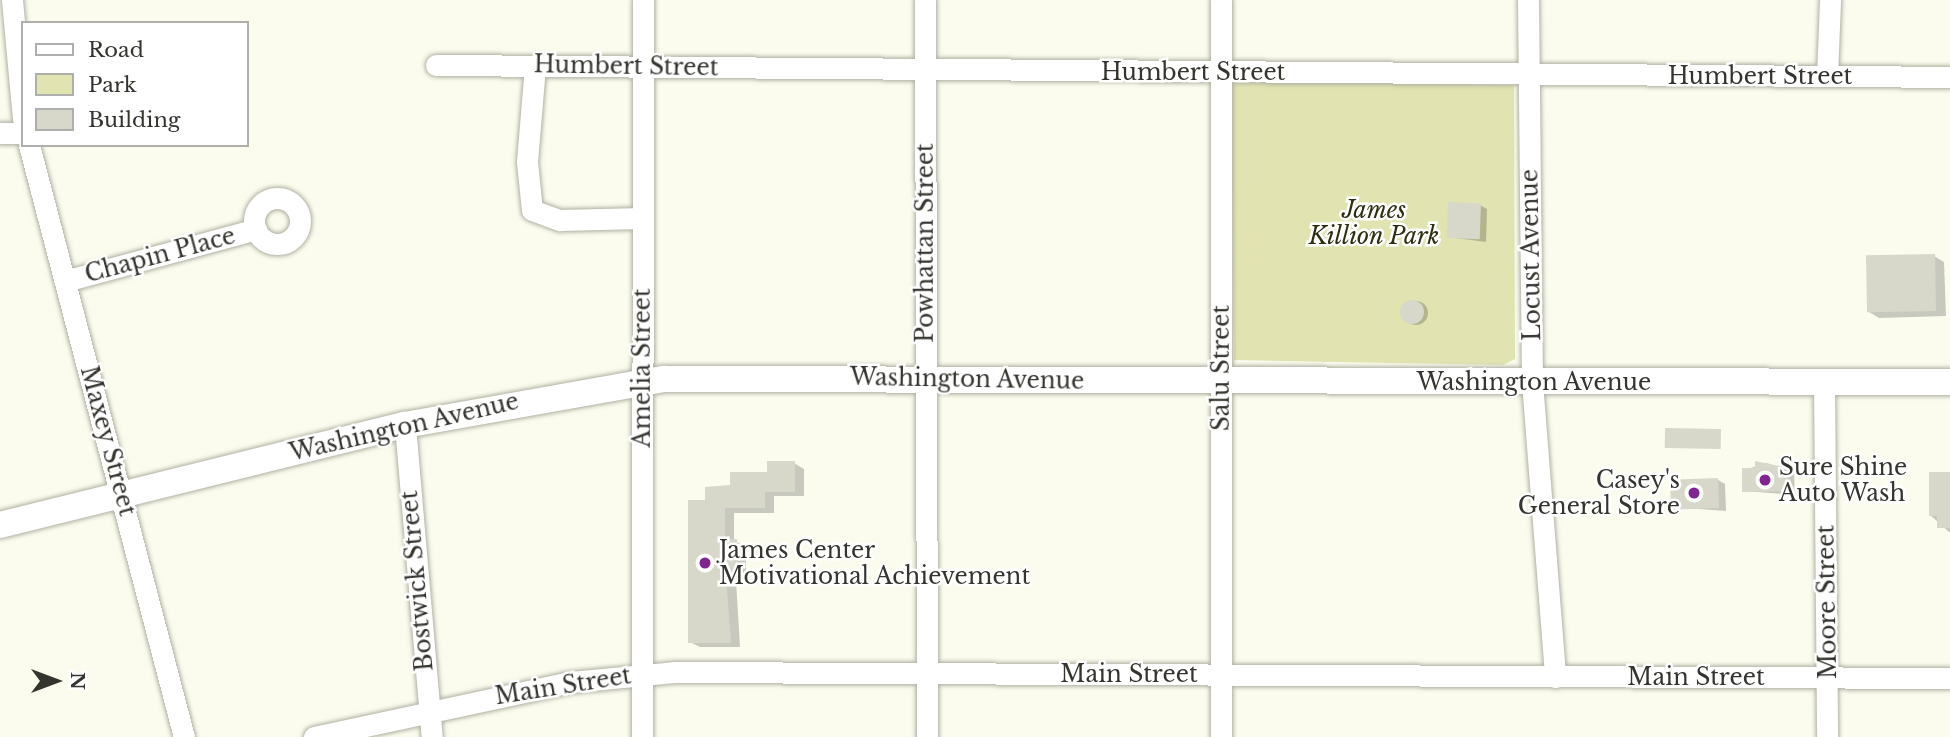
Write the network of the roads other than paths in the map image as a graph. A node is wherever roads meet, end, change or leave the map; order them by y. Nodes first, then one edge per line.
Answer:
1 (12, 0) edge
2 (643, 0) edge
3 (925, 0) edge
4 (1221, 0) edge
5 (1528, 0) edge
6 (1830, 0) edge
7 (436, 65) dead end
8 (535, 65) junction
9 (643, 66) junction
10 (924, 70) junction
11 (1221, 72) junction
12 (1528, 74) junction
13 (1827, 76) junction
14 (1950, 77) edge
15 (21, 97) edge
16 (0, 133) edge
17 (21, 133) edge
18 (30, 147) edge
19 (642, 218) junction
20 (256, 229) dead end
21 (65, 281) junction
22 (926, 379) junction
23 (641, 381) junction
24 (1221, 381) junction
25 (1532, 382) junction
26 (1824, 382) junction
27 (1950, 382) edge
28 (405, 425) junction
29 (122, 494) junction
30 (0, 525) edge
31 (643, 673) junction
32 (928, 673) junction
33 (1221, 675) junction
34 (1555, 677) junction
35 (1828, 678) junction
36 (1950, 678) edge
37 (430, 710) junction
38 (184, 737) edge
39 (314, 737) edge
40 (432, 737) edge
41 (642, 737) edge
42 (927, 737) edge
43 (1221, 737) edge
44 (1827, 737) edge

1 - 15 street
2 - 9 street, Amelia Street
3 - 10 street, Powhattan Street
4 - 11 street, Salu Street
5 - 12 street, Locust Avenue
6 - 13 street
7 - 8 street, Humbert Street
8 - 9 street, Humbert Street
8 - 19 street
9 - 10 street, Humbert Street
9 - 19 street, Amelia Street
10 - 11 street, Humbert Street
10 - 22 street, Powhattan Street
11 - 12 street, Humbert Street
11 - 24 street, Salu Street
12 - 13 street, Humbert Street
12 - 25 street, Locust Avenue
13 - 14 street, Humbert Street
16 - 17 street
18 - 21 street, Maxey Street
19 - 23 street, Amelia Street
20 - 21 street, Chapin Place
21 - 29 street, Maxey Street
22 - 23 main road, Washington Avenue
22 - 24 main road, Washington Avenue
22 - 32 street, Powhattan Street
23 - 28 main road, Washington Avenue
23 - 31 street, Amelia Street
24 - 25 main road, Washington Avenue
24 - 33 street, Salu Street
25 - 26 main road, Washington Avenue
25 - 34 street, Locust Avenue
26 - 27 main road, Washington Avenue
26 - 35 street, Moore Street
28 - 29 main road, Washington Avenue
28 - 37 street, Bostwick Street
29 - 30 main road, Washington Avenue
29 - 38 street, Maxey Street
31 - 32 street, Main Street
31 - 37 street, Main Street
31 - 41 street, Amelia Street
32 - 33 street, Main Street
32 - 42 street, Powhattan Street
33 - 34 street, Main Street
33 - 43 street, Salu Street
34 - 35 street, Main Street
35 - 36 street, Main Street
35 - 44 street, Moore Street
37 - 39 street, Main Street
37 - 40 street, Bostwick Street

